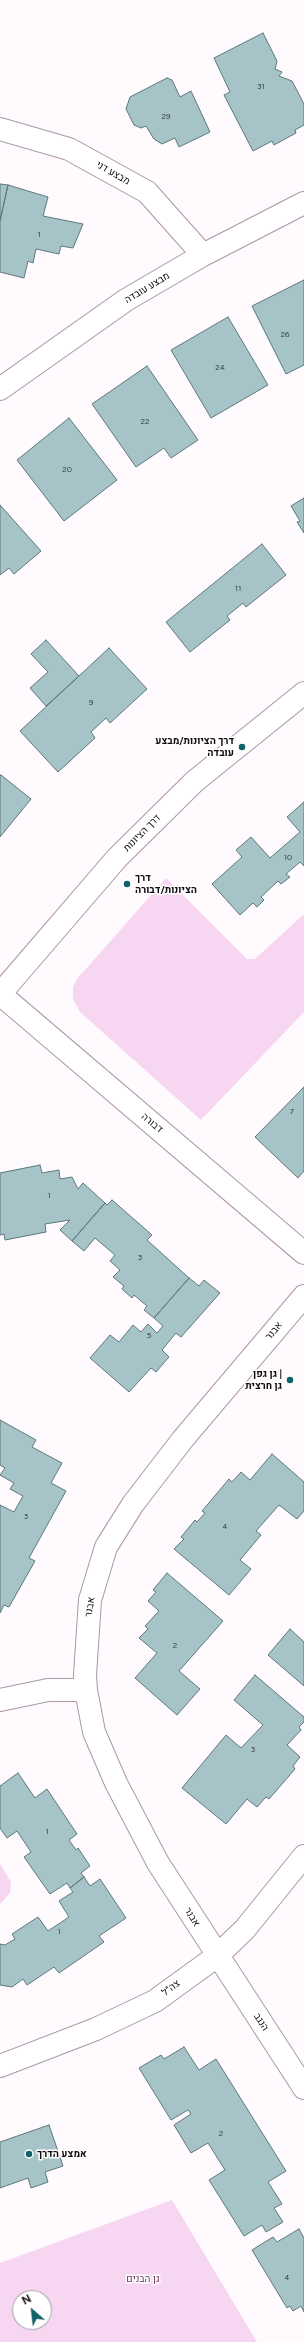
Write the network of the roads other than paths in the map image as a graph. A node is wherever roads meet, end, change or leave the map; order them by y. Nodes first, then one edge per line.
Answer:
1 (0, 129) edge
2 (304, 203) edge
3 (203, 255) junction
4 (0, 389) edge
5 (304, 692) edge
6 (0, 994) edge
7 (304, 1253) edge
8 (304, 1296) edge
9 (86, 1690) junction
10 (0, 1700) edge
11 (304, 1856) edge
12 (217, 1956) junction
13 (0, 2066) edge
14 (304, 2088) edge

1 - 3 street, מבצע דני
2 - 3 street, מבצע עובדה
3 - 4 street, מבצע עובדה
5 - 6 street, דרך הציונות
6 - 7 street, דבורה
8 - 9 street, אבנר
9 - 10 street
9 - 12 street, אבנר
11 - 12 street, צה"ל
12 - 13 street, צה"ל
12 - 14 street, הנגב

